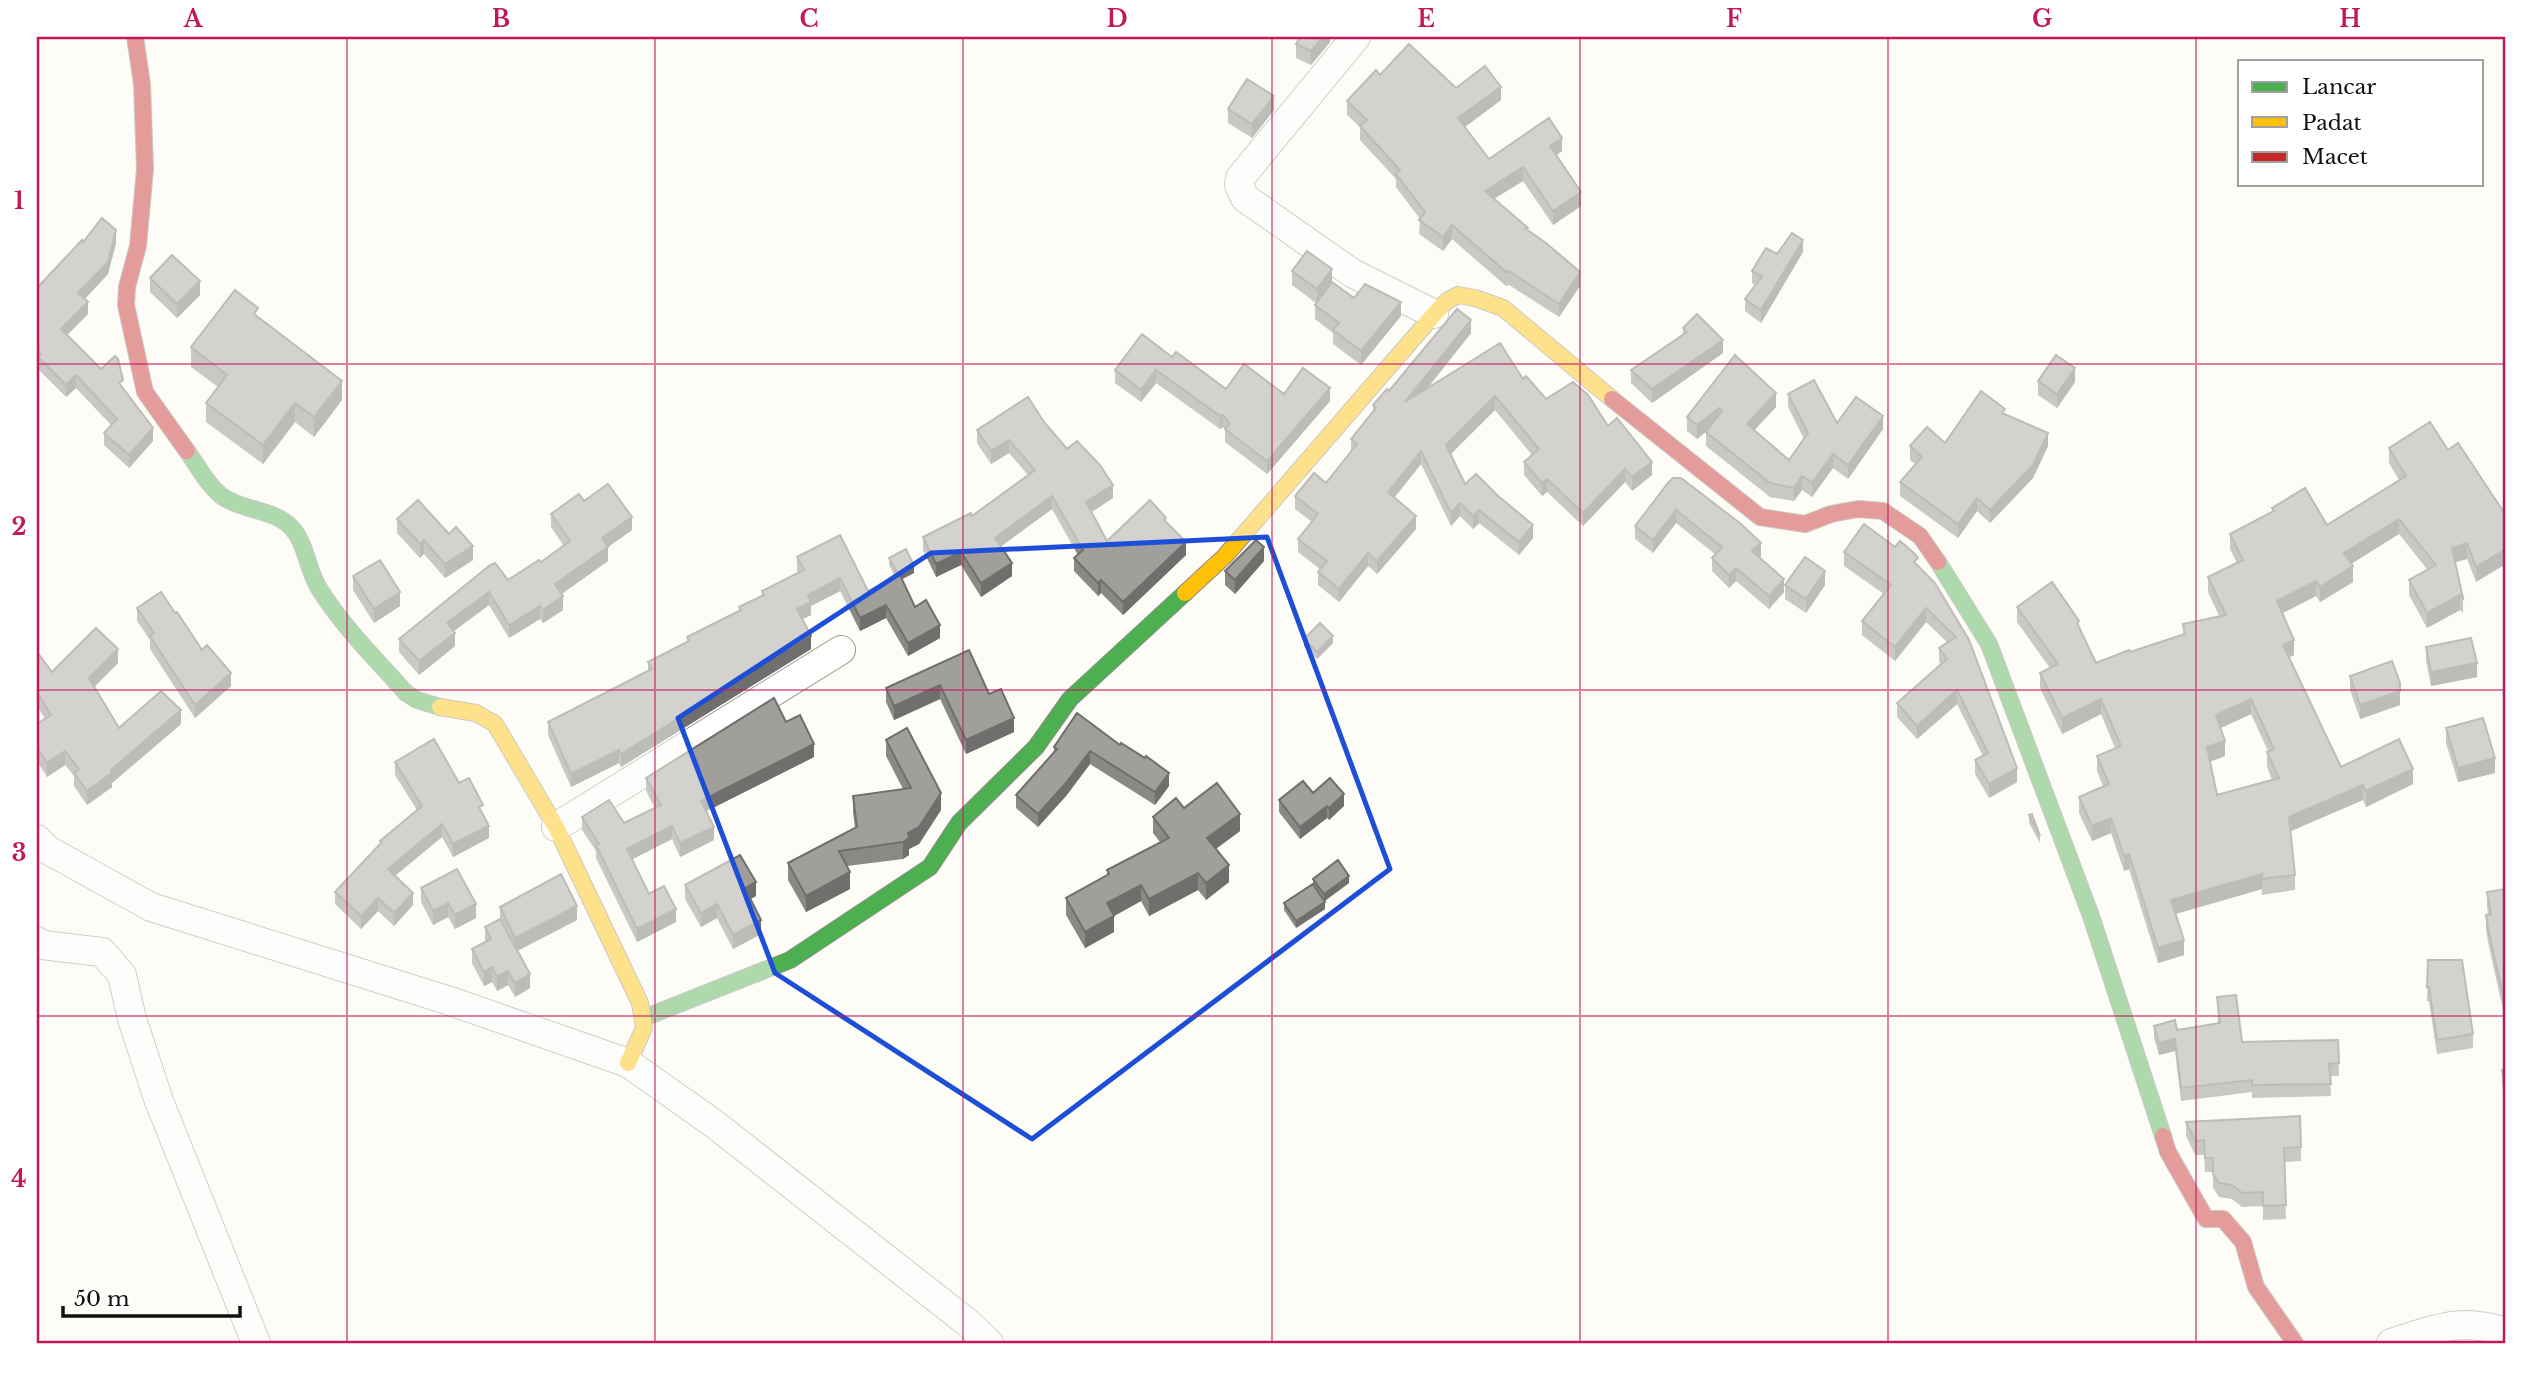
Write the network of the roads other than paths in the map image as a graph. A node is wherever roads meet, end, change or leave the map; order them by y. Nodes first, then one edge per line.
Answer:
1 (135, 37) edge
2 (1356, 37) edge
3 (1434, 314) junction
4 (841, 650) dead end
5 (556, 827) junction
6 (37, 839) edge
7 (37, 942) edge
8 (646, 1017) junction
9 (628, 1063) junction
10 (2506, 1332) edge
11 (256, 1343) edge
12 (989, 1343) edge
13 (2295, 1343) edge
14 (2391, 1343) edge

1 - 5 street
2 - 3 street
3 - 8 street
3 - 13 street
4 - 5 street
5 - 8 street
6 - 9 street
7 - 11 street
8 - 9 street
9 - 12 street
10 - 14 street

